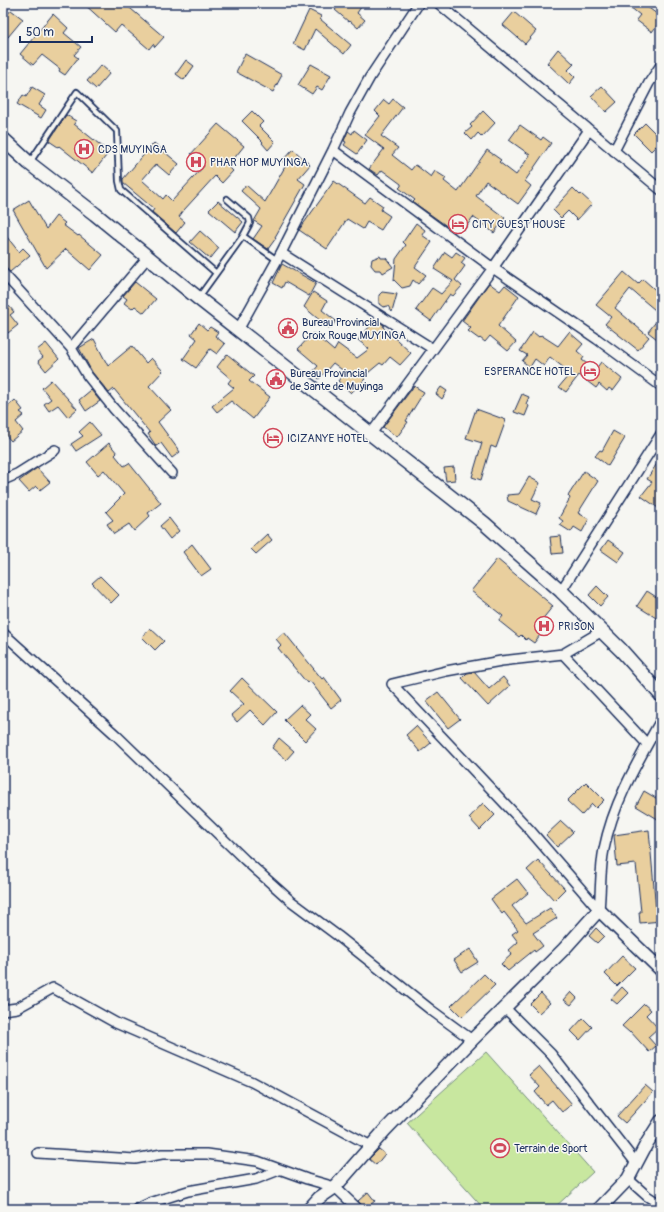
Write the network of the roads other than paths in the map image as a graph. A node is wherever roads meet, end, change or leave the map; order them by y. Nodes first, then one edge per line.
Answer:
1 (419, 3) edge
2 (438, 3) edge
3 (661, 65) edge
4 (589, 130) junction
5 (3, 139) edge
6 (334, 150) junction
7 (614, 151) junction
8 (29, 163) junction
9 (661, 190) edge
10 (227, 199) dead end
11 (243, 236) junction
12 (279, 256) junction
13 (148, 257) junction
14 (494, 268) junction
15 (3, 273) edge
16 (216, 273) junction
17 (198, 298) junction
18 (238, 330) junction
19 (71, 348) junction
20 (433, 349) junction
21 (661, 386) edge
22 (661, 434) edge
23 (370, 435) junction
24 (55, 450) dead end
25 (172, 473) dead end
26 (3, 480) edge
27 (561, 591) junction
28 (602, 631) junction
29 (3, 633) edge
30 (563, 654) junction
31 (661, 695) edge
32 (661, 720) edge
33 (647, 744) junction
34 (599, 910) junction
35 (661, 970) edge
36 (504, 1007) junction
37 (3, 1010) edge
38 (472, 1040) junction
39 (661, 1121) edge
40 (371, 1146) junction
41 (38, 1153) dead end
42 (636, 1163) junction
43 (279, 1170) junction
44 (628, 1179) junction
45 (335, 1187) junction
46 (319, 1204) edge
47 (661, 1205) edge
48 (137, 1209) edge
49 (309, 1209) edge
50 (358, 1209) edge
51 (599, 1209) edge

1 - 6 street
2 - 4 street
3 - 7 street
4 - 7 street
4 - 14 street
5 - 8 main road
6 - 12 street
6 - 14 street
7 - 9 street
8 - 13 main road
8 - 16 lane
10 - 11 lane
11 - 12 lane
11 - 16 lane
12 - 18 street
12 - 20 street
13 - 17 main road
13 - 19 street
14 - 20 street
14 - 21 street
15 - 19 street
16 - 17 lane
17 - 18 main road
18 - 23 main road
19 - 25 street
20 - 23 street
22 - 27 street
23 - 27 main road
24 - 26 street
27 - 28 main road
28 - 30 street
28 - 31 main road
29 - 38 street
30 - 33 street
30 - 34 street
32 - 33 street
33 - 34 street
34 - 35 street
34 - 36 street
36 - 38 street
36 - 42 street
37 - 40 street
38 - 40 street
39 - 42 street
40 - 45 street
41 - 43 street
42 - 44 street
43 - 45 street
43 - 48 street
44 - 47 street
44 - 51 street
45 - 46 street
45 - 50 street
46 - 49 street

